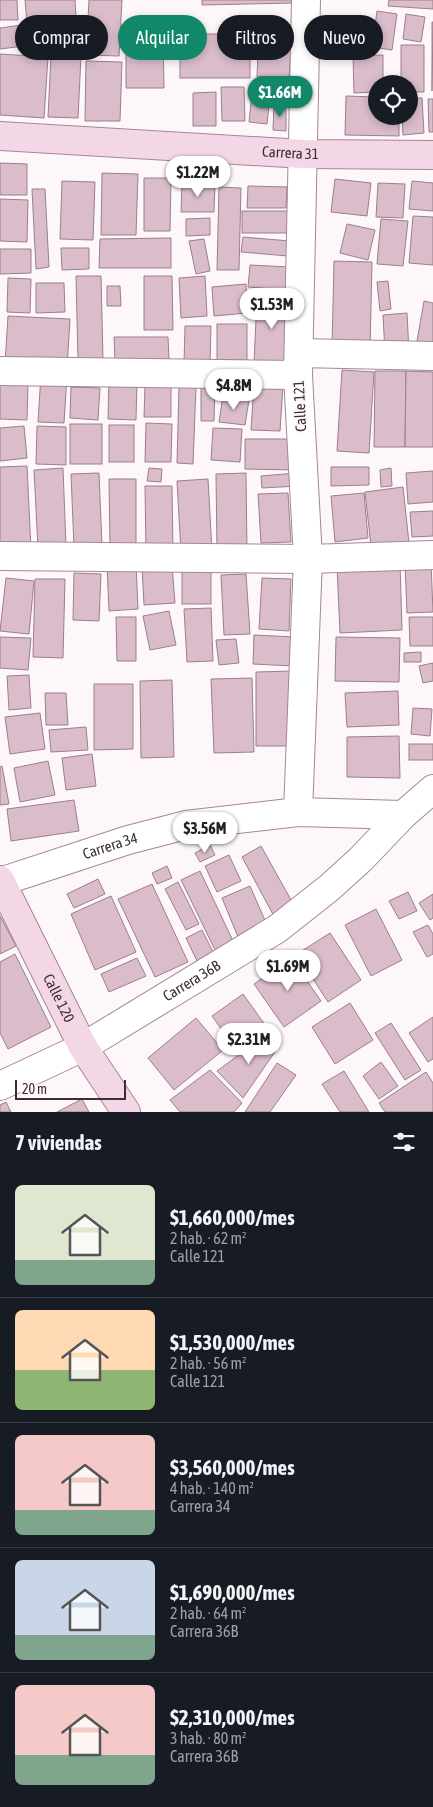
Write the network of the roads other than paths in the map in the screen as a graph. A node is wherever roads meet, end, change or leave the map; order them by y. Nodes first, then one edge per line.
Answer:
1 (306, 0) edge
2 (0, 136) edge
3 (304, 154) junction
4 (433, 155) edge
5 (433, 356) edge
6 (299, 364) junction
7 (0, 371) edge
8 (433, 555) edge
9 (0, 556) edge
10 (308, 558) junction
11 (433, 789) edge
12 (298, 812) junction
13 (403, 815) junction
14 (0, 881) edge
15 (82, 1047) junction
16 (0, 1086) edge
17 (126, 1112) edge

1 - 3 street, Calle 121
2 - 3 street, Carrera 31
3 - 4 street, Carrera 31
3 - 6 street, Calle 121
5 - 6 street
6 - 7 street
6 - 10 street, Calle 121
8 - 10 street
9 - 10 street
10 - 12 street, Calle 121
11 - 13 street, Carrera 36B
12 - 13 street, Carrera 34
12 - 14 street, Carrera 34
13 - 15 street, Carrera 36B
14 - 15 street, Calle 120
15 - 16 street, Carrera 36B
15 - 17 street, Calle 120

